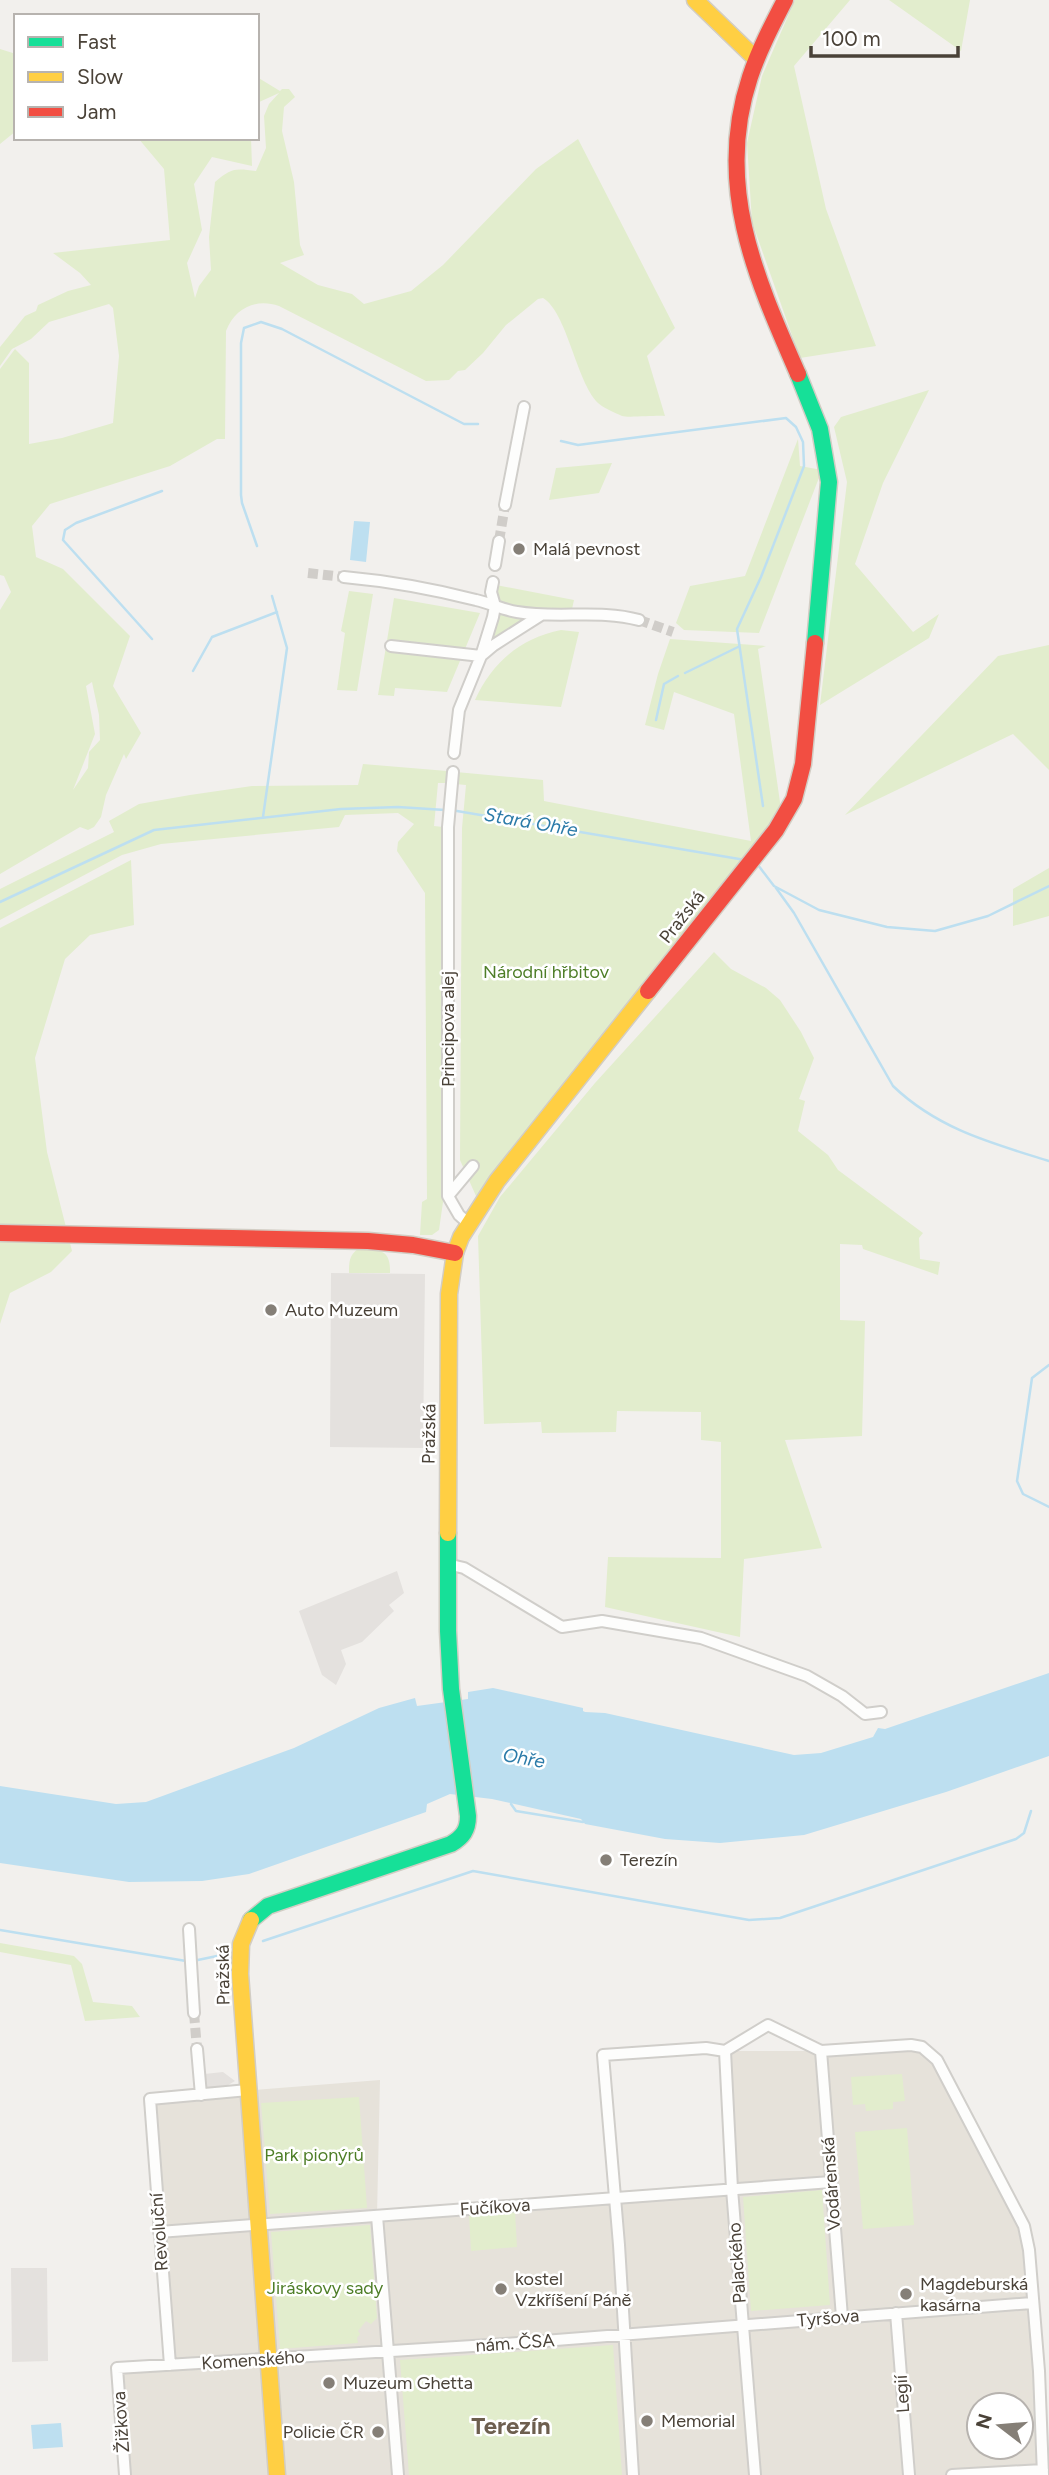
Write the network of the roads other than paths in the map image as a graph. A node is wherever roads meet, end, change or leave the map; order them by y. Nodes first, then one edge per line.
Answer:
1 (695, 0) edge
2 (785, 0) edge
3 (756, 59) junction
4 (524, 407) dead end
5 (505, 505) tunnel mouth
6 (499, 541) tunnel mouth
7 (495, 565) dead end
8 (344, 577) tunnel mouth
9 (493, 582) dead end
10 (495, 606) junction
11 (541, 615) junction
12 (639, 620) tunnel mouth
13 (391, 646) dead end
14 (481, 656) junction
15 (454, 753) dead end
16 (453, 772) dead end
17 (473, 1166) dead end
18 (449, 1196) junction
19 (468, 1223) junction
20 (0, 1233) edge
21 (455, 1253) junction
22 (447, 1564) junction
23 (881, 1712) dead end
24 (189, 1929) dead end
25 (194, 2013) tunnel mouth
26 (197, 2049) tunnel mouth
27 (725, 2051) junction
28 (821, 2051) junction
29 (248, 2090) junction
30 (201, 2095) junction
31 (831, 2182) junction
32 (732, 2189) junction
33 (614, 2197) junction
34 (377, 2216) junction
35 (258, 2224) junction
36 (159, 2232) junction
37 (1032, 2302) junction
38 (896, 2313) junction
39 (842, 2317) junction
40 (742, 2326) junction
41 (624, 2334) junction
42 (389, 2351) junction
43 (268, 2359) junction
44 (170, 2365) junction
45 (117, 2368) joint
46 (1043, 2473) edge
47 (125, 2475) edge
48 (277, 2475) edge
49 (398, 2475) edge
50 (633, 2475) edge
51 (755, 2475) edge
52 (909, 2475) edge
53 (952, 2475) edge

1 - 3 main road
2 - 3 main road, Pražská
3 - 19 main road, Pražská
4 - 5 street
6 - 7 street
8 - 10 street
9 - 10 street
10 - 11 street
10 - 14 street
11 - 12 street
11 - 14 street
13 - 14 street
14 - 15 street
16 - 18 street, Principova alej
17 - 18 street
18 - 19 street
19 - 21 main road, Pražská
20 - 21 main road
21 - 22 main road, Pražská
22 - 23 street
22 - 29 main road, Pražská
24 - 25 street
26 - 30 street
27 - 28 street
27 - 32 street, Palackého
27 - 33 street
28 - 31 street, Vodárenská
28 - 37 street
29 - 30 street
29 - 35 main road, Pražská
30 - 36 street, Revoluční
31 - 32 street, Fučíkova
31 - 39 street, Vodárenská
32 - 33 street, Fučíkova
32 - 40 street, Palackého
33 - 34 street, Fučíkova
33 - 41 street
34 - 35 street, Fučíkova
34 - 42 street
35 - 36 street, Fučíkova
35 - 43 main road, Pražská
36 - 44 street, Revoluční
37 - 38 street, Tyršova
37 - 46 street
38 - 39 street, Tyršova
38 - 52 street, Legií
39 - 40 street, Tyršova
40 - 41 street, Tyršova
40 - 51 street, Palackého
41 - 42 street, nám. ČSA
41 - 50 street
42 - 43 street, Komenského
42 - 49 street
43 - 44 street, Komenského
43 - 48 main road, Pražská
44 - 45 street, Komenského
45 - 47 street, Žižkova
46 - 53 street

